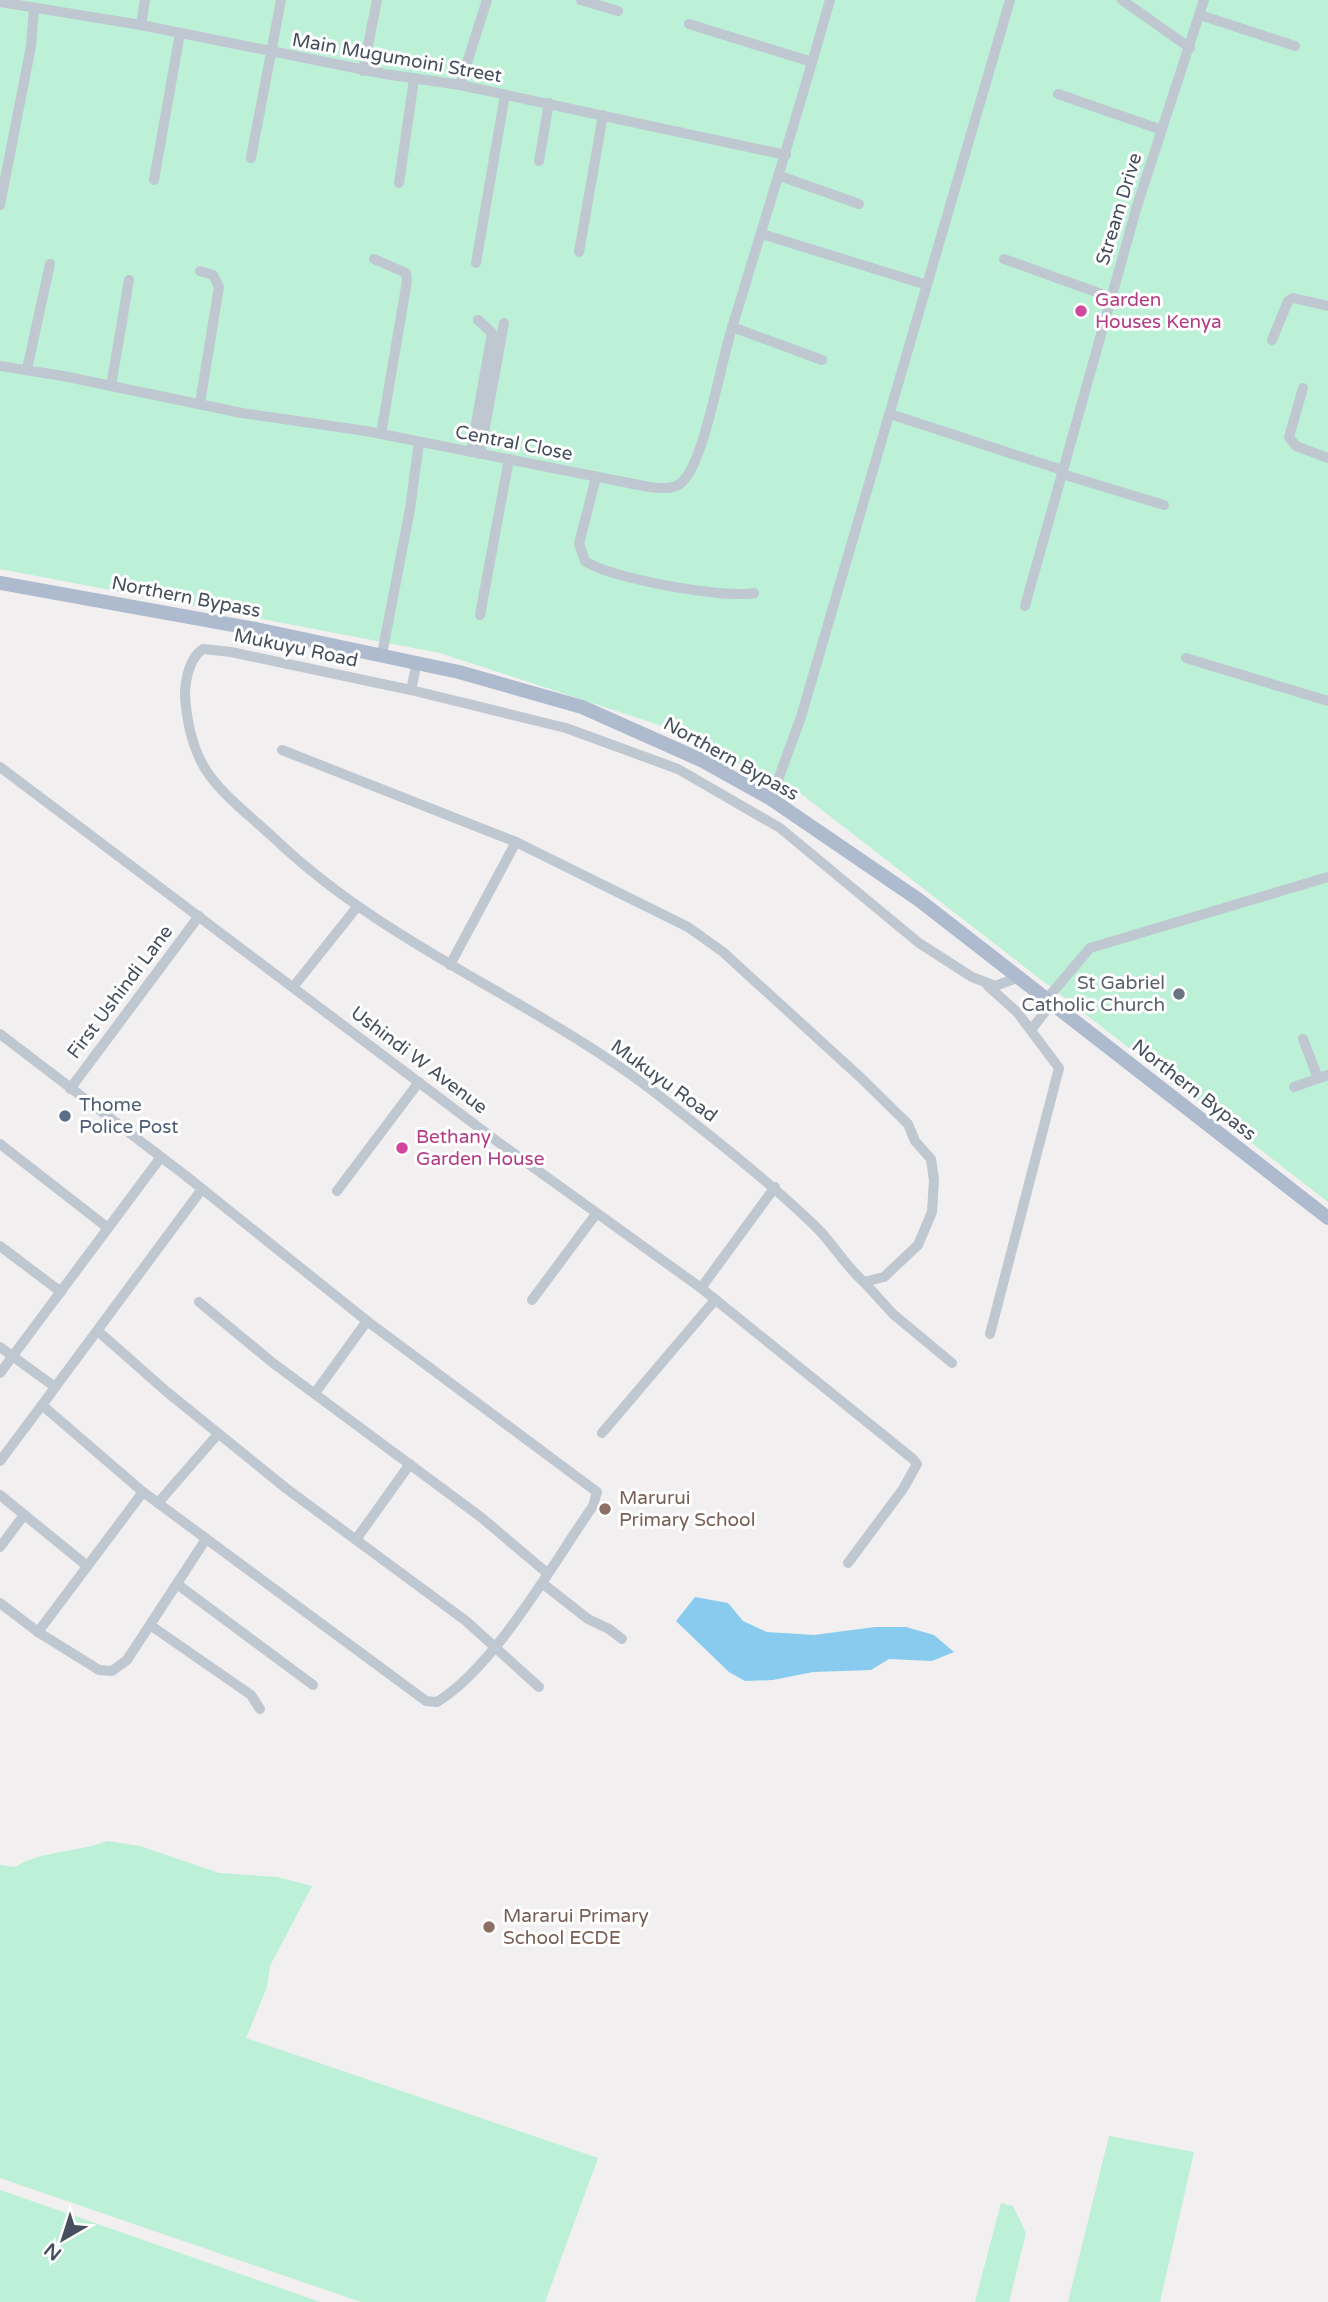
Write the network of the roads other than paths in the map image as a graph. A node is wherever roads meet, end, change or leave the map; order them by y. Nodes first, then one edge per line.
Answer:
1 (145, 0) edge
2 (281, 0) edge
3 (377, 0) edge
4 (486, 0) edge
5 (582, 0) edge
6 (830, 0) edge
7 (1010, 0) edge
8 (1122, 0) edge
9 (1204, 0) edge
10 (0, 2) edge
11 (34, 9) junction
12 (618, 11) dead end
13 (1200, 15) junction
14 (689, 24) dead end
15 (141, 25) junction
16 (180, 33) junction
17 (1295, 46) dead end
18 (1190, 48) junction
19 (270, 52) junction
20 (812, 62) junction
21 (363, 71) junction
22 (414, 79) junction
23 (460, 85) junction
24 (1058, 94) dead end
25 (505, 95) junction
26 (549, 103) junction
27 (603, 115) junction
28 (1162, 130) junction
29 (0, 144) edge
30 (10, 154) junction
31 (786, 155) junction
32 (251, 158) dead end
33 (539, 161) dead end
34 (780, 176) junction
35 (154, 180) dead end
36 (399, 183) dead end
37 (859, 204) dead end
38 (0, 205) edge
39 (762, 234) junction
40 (579, 252) dead end
41 (374, 259) dead end
42 (1004, 259) dead end
43 (476, 262) dead end
44 (50, 264) dead end
45 (200, 271) dead end
46 (129, 280) dead end
47 (927, 285) junction
48 (1110, 297) junction
49 (1328, 306) edge
50 (478, 320) dead end
51 (504, 323) dead end
52 (732, 327) junction
53 (1272, 340) dead end
54 (822, 360) dead end
55 (0, 366) edge
56 (27, 369) junction
57 (111, 386) junction
58 (1303, 388) dead end
59 (200, 403) junction
60 (890, 414) junction
61 (381, 434) junction
62 (419, 442) junction
63 (476, 453) junction
64 (1328, 458) edge
65 (509, 459) junction
66 (1062, 472) junction
67 (596, 477) junction
68 (1164, 505) dead end
69 (0, 583) edge
70 (754, 593) dead end
71 (1025, 606) dead end
72 (480, 615) dead end
73 (382, 654) junction
74 (1186, 658) dead end
75 (417, 662) junction
76 (411, 690) junction
77 (1328, 701) edge
78 (612, 719) junction
79 (606, 741) junction
80 (282, 750) dead end
81 (0, 767) edge
82 (771, 799) junction
83 (790, 811) junction
84 (780, 828) junction
85 (516, 842) junction
86 (1328, 877) edge
87 (357, 906) junction
88 (199, 916) junction
89 (450, 965) junction
90 (1017, 978) junction
91 (294, 986) junction
92 (988, 986) junction
93 (1048, 1002) junction
94 (1031, 1030) junction
95 (1303, 1039) dead end
96 (2, 1040) edge
97 (1323, 1077) edge
98 (419, 1082) junction
99 (1294, 1087) dead end
100 (70, 1089) junction
101 (0, 1144) edge
102 (161, 1157) junction
103 (775, 1187) junction
104 (202, 1189) junction
105 (337, 1191) dead end
106 (596, 1214) junction
107 (1328, 1219) edge
108 (108, 1228) junction
109 (0, 1246) edge
110 (864, 1282) junction
111 (701, 1289) junction
112 (61, 1292) junction
113 (532, 1300) dead end
114 (715, 1300) junction
115 (199, 1302) dead end
116 (367, 1321) junction
117 (99, 1332) junction
118 (990, 1334) dead end
119 (0, 1347) edge
120 (12, 1356) junction
121 (952, 1363) dead end
122 (0, 1373) edge
123 (55, 1387) junction
124 (315, 1393) junction
125 (42, 1405) junction
126 (602, 1433) dead end
127 (218, 1434) junction
128 (0, 1461) edge
129 (410, 1464) junction
130 (143, 1492) junction
131 (0, 1496) edge
132 (158, 1503) junction
133 (24, 1515) junction
134 (357, 1538) junction
135 (206, 1539) junction
136 (0, 1547) edge
137 (848, 1563) dead end
138 (86, 1565) junction
139 (545, 1578) junction
140 (177, 1584) junction
141 (0, 1602) edge
142 (150, 1625) junction
143 (38, 1632) junction
144 (622, 1639) dead end
145 (493, 1647) junction
146 (313, 1685) dead end
147 (539, 1687) dead end
148 (260, 1709) dead end

1 - 15 street
2 - 19 street
3 - 21 street
4 - 23 street
5 - 12 street
6 - 20 street, Central Close
7 - 47 street
8 - 18 street
9 - 13 street, Stream Drive
10 - 11 street, Main Mugumoini Street
11 - 15 street, Main Mugumoini Street
11 - 30 street
13 - 17 street
13 - 18 street, Stream Drive
14 - 20 street
15 - 16 street, Main Mugumoini Street
16 - 19 street, Main Mugumoini Street
16 - 35 street
18 - 28 street, Stream Drive
19 - 21 street, Main Mugumoini Street
19 - 32 street
20 - 31 street, Central Close
21 - 22 street, Main Mugumoini Street
22 - 23 street, Main Mugumoini Street
22 - 36 street
23 - 25 street, Main Mugumoini Street
24 - 28 street
25 - 26 street, Main Mugumoini Street
25 - 43 street
26 - 27 street, Main Mugumoini Street
26 - 33 street
27 - 31 street, Main Mugumoini Street
27 - 40 street
28 - 48 street, Stream Drive
29 - 30 street
30 - 38 street
31 - 34 street, Central Close
34 - 37 street
34 - 39 street, Central Close
39 - 47 street
39 - 52 street, Central Close
41 - 61 street
42 - 48 street
44 - 56 street
45 - 59 street
46 - 57 street
47 - 60 street
48 - 66 street, Stream Drive
49 - 53 street
50 - 63 street
51 - 63 street
52 - 54 street
52 - 67 street, Central Close
55 - 56 street, Central Close
56 - 57 street, Central Close
57 - 59 street, Central Close
58 - 64 street
59 - 61 street, Central Close
60 - 66 street
60 - 82 street
61 - 62 street, Central Close
62 - 63 street, Central Close
62 - 73 street
63 - 65 street, Central Close
65 - 67 street, Central Close
65 - 72 street
66 - 68 street
66 - 71 street, Stream Drive
67 - 70 street
69 - 73 main road, Northern Bypass
73 - 75 main road, Northern Bypass
74 - 77 street
75 - 76 street
75 - 78 main road, Northern Bypass
76 - 79 street, Mukuyu Road
76 - 87 street, Mukuyu Road
78 - 79 street
78 - 82 main road, Northern Bypass
79 - 84 street, Mukuyu Road
80 - 85 street
81 - 88 street, Ushindi W Avenue
82 - 83 main road, Northern Bypass
83 - 84 street
83 - 90 main road, Northern Bypass
84 - 92 street, Mukuyu Road
85 - 89 street
85 - 110 street
86 - 93 street
87 - 89 street, Mukuyu Road
87 - 91 street
88 - 91 street, Ushindi W Avenue
88 - 100 street, First Ushindi Lane
89 - 103 street, Mukuyu Road
90 - 92 street
90 - 93 main road, Northern Bypass
91 - 98 street, Ushindi W Avenue
92 - 94 street, Mukuyu Road
93 - 94 street
93 - 107 main road, Northern Bypass
94 - 118 street, Mukuyu Road
95 - 97 street
96 - 100 street
97 - 99 street
98 - 105 street
98 - 106 street, Ushindi W Avenue
100 - 102 street
101 - 108 street
102 - 104 street
102 - 108 street
103 - 110 street, Mukuyu Road
103 - 111 street
104 - 116 street
104 - 117 street
106 - 111 street, Ushindi W Avenue
106 - 113 street
108 - 112 street
109 - 112 street
110 - 121 street, Mukuyu Road
111 - 114 street, Ushindi W Avenue
112 - 120 street
114 - 126 street
114 - 137 street, Ushindi W Avenue
115 - 124 street
116 - 124 street
116 - 139 street
117 - 123 street
117 - 127 street
119 - 120 street
120 - 122 street
120 - 123 street
123 - 125 street
124 - 129 street
125 - 128 street
125 - 130 street
127 - 132 street
127 - 134 street
129 - 134 street
129 - 139 street
130 - 132 street
130 - 138 street
131 - 133 street
132 - 135 street
133 - 136 street
133 - 138 street
134 - 145 street
135 - 140 street
135 - 145 street
138 - 143 street
139 - 144 street
139 - 145 street
140 - 142 street
140 - 146 street
141 - 143 street
142 - 143 street
142 - 148 street
145 - 147 street

